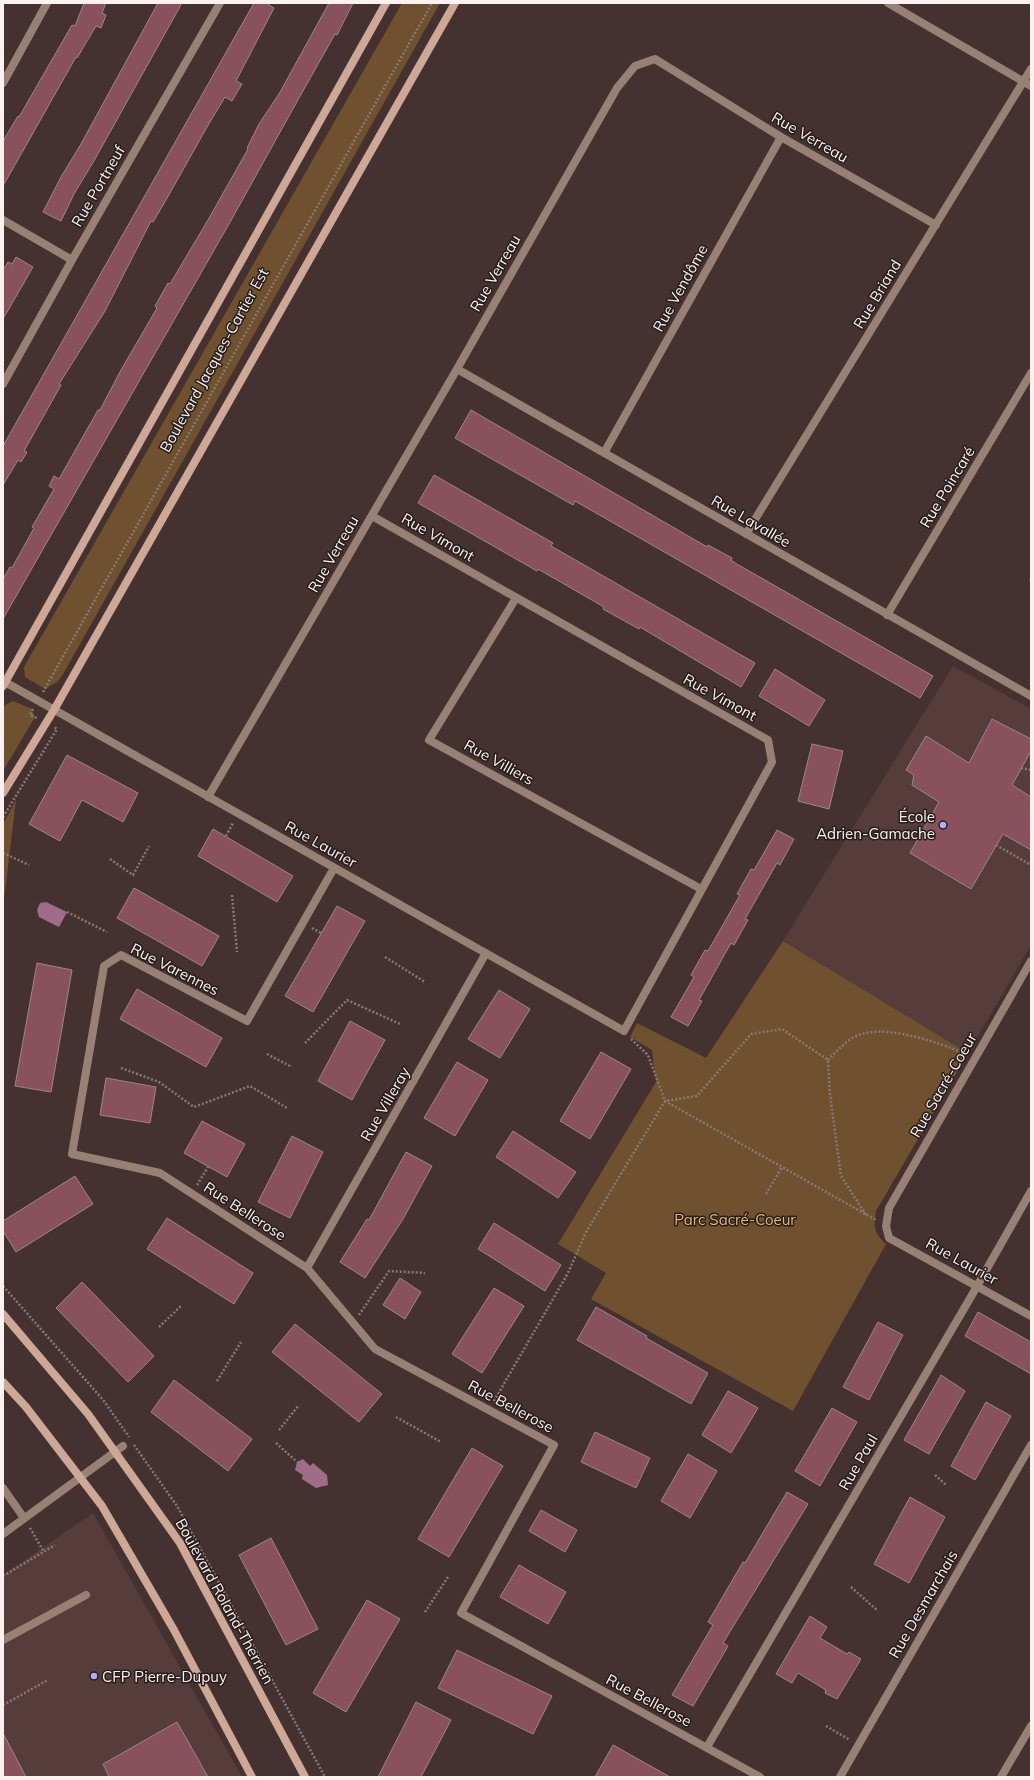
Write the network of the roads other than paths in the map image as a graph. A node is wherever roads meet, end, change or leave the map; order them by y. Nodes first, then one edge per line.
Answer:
1 (47, 3) edge
2 (220, 3) edge
3 (386, 3) edge
4 (455, 3) edge
5 (888, 3) edge
6 (1031, 69) edge
7 (3, 83) edge
8 (1027, 83) edge
9 (781, 137) junction
10 (3, 220) edge
11 (936, 225) junction
12 (72, 260) junction
13 (457, 369) junction
14 (1031, 373) edge
15 (3, 384) edge
16 (604, 453) junction
17 (372, 516) junction
18 (746, 534) junction
19 (516, 598) junction
20 (887, 615) junction
21 (4, 684) edge
22 (1031, 696) edge
23 (54, 710) junction
24 (3, 793) edge
25 (208, 797) junction
26 (334, 868) junction
27 (702, 889) junction
28 (486, 953) junction
29 (1031, 961) edge
30 (624, 1031) joint
31 (72, 1154) joint
32 (1031, 1190) edge
33 (886, 1226) joint
34 (307, 1268) junction
35 (978, 1286) junction
36 (3, 1314) edge
37 (1031, 1316) edge
38 (3, 1382) edge
39 (1031, 1445) edge
40 (119, 1448) junction
41 (80, 1477) junction
42 (3, 1488) edge
43 (24, 1518) junction
44 (3, 1534) edge
45 (86, 1595) dead end
46 (3, 1640) edge
47 (1031, 1726) edge
48 (707, 1747) junction
49 (252, 1777) edge
50 (305, 1777) edge
51 (760, 1777) edge
52 (840, 1777) edge
53 (1001, 1777) edge

1 - 7 street
2 - 12 street, Rue Portneuf
3 - 21 main road, Boulevard Jacques-Cartier Est
4 - 23 main road
5 - 8 street
6 - 8 street, Rue Briand
8 - 11 street, Rue Briand
9 - 11 street, Rue Verreau
9 - 13 street, Rue Verreau
9 - 16 street, Rue Vendôme
10 - 12 street
11 - 18 street, Rue Briand
12 - 15 street, Rue Portneuf
13 - 16 street, Rue Lavallée
13 - 17 street, Rue Verreau
14 - 20 street, Rue Poincaré
16 - 18 street, Rue Lavallée
17 - 19 street, Rue Vimont
17 - 25 street, Rue Verreau
18 - 20 street, Rue Lavallée
19 - 27 street, Rue Vimont
19 - 27 street, Rue Villiers
20 - 22 street, Rue Lavallée
21 - 23 street, Rue Laurier
23 - 24 main road
23 - 25 street, Rue Laurier
25 - 26 street, Rue Laurier
26 - 28 street, Rue Laurier
26 - 31 street, Rue Varennes
27 - 30 street, Rue Vimont
28 - 30 street, Rue Laurier
28 - 34 street, Rue Villeray
29 - 33 street, Rue Sacré-Coeur
31 - 34 street, Rue Bellerose
32 - 35 street, Rue Paul
33 - 35 street, Rue Laurier
34 - 48 street, Rue Bellerose
35 - 37 street, Rue Laurier
35 - 48 street, Rue Paul
36 - 40 main road, Boulevard Roland-Therrien
38 - 41 main road
39 - 52 street, Rue Desmarchais
40 - 41 street
40 - 50 main road, Boulevard Roland-Therrien
41 - 43 street
41 - 49 main road
42 - 43 street
43 - 44 street
45 - 46 street
47 - 53 street
48 - 51 street, Rue Bellerose

